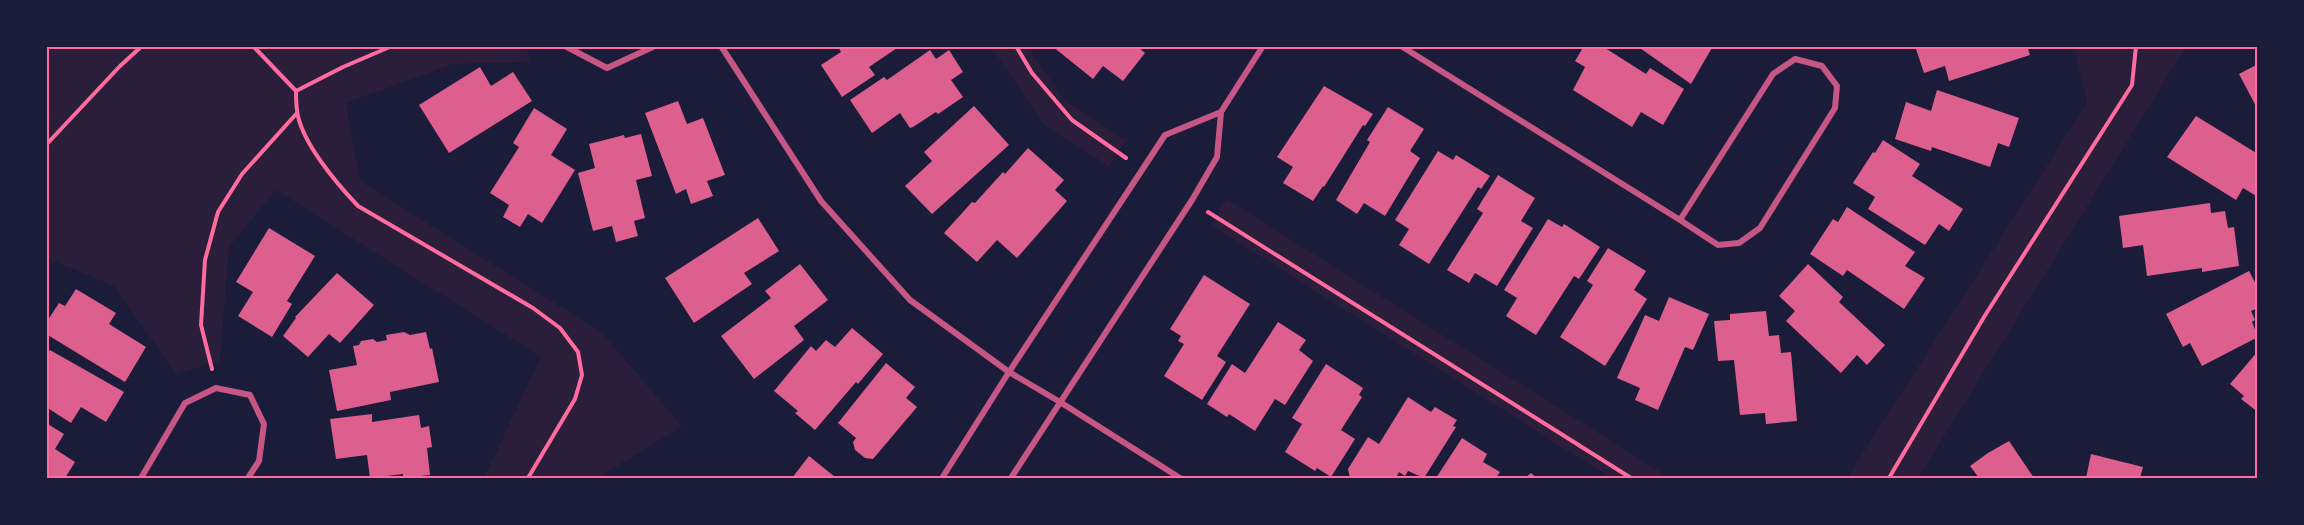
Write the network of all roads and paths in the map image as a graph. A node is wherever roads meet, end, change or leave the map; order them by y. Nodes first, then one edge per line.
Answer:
1 (254, 46) edge
2 (392, 46) edge
3 (565, 46) edge
4 (655, 46) edge
5 (721, 46) edge
6 (1016, 46) edge
7 (1263, 46) edge
8 (1401, 46) edge
9 (2136, 46) edge
10 (142, 47) edge
11 (296, 91) junction
12 (1221, 112) junction
13 (297, 113) junction
14 (46, 144) edge
15 (1143, 170) junction
16 (1192, 200) junction
17 (1680, 220) junction
18 (1008, 372) junction
19 (216, 388) junction
20 (1060, 402) junction
21 (141, 478) edge
22 (248, 478) edge
23 (528, 478) edge
24 (942, 478) edge
25 (1011, 478) edge
26 (1180, 478) edge
27 (1631, 478) edge
28 (1889, 478) edge

1 - 11 path
2 - 11 path
3 - 4 street
5 - 18 street
6 - 15 path
7 - 12 street
8 - 17 street
9 - 28 path
10 - 14 path
11 - 13 path
12 - 15 street
12 - 16 street
13 - 19 path
13 - 23 path
15 - 18 street
16 - 20 street
16 - 27 path
17 - 17 street
18 - 20 street
18 - 24 street
19 - 21 street
19 - 22 street
20 - 25 street
20 - 26 street

